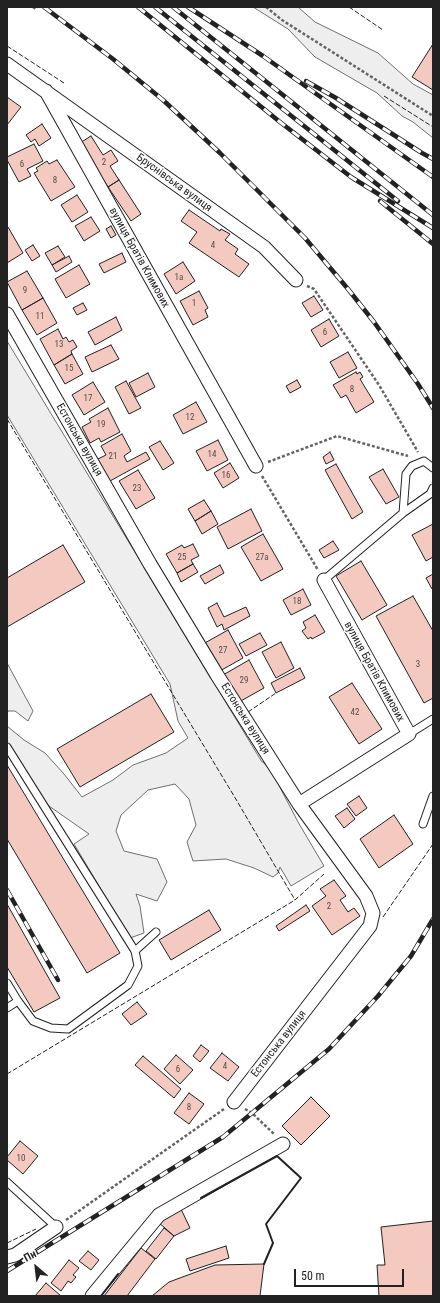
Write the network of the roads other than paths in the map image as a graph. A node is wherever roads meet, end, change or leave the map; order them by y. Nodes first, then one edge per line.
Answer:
1 (7, 64) edge
2 (46, 91) junction
3 (296, 280) road end
4 (7, 314) edge
5 (256, 466) road end
6 (433, 468) edge
7 (433, 488) edge
8 (403, 513) junction
9 (324, 580) joint
10 (433, 719) edge
11 (408, 734) junction
12 (7, 747) edge
13 (433, 796) edge
14 (299, 804) junction
15 (423, 824) dead end
16 (156, 932) dead end
17 (135, 951) junction
18 (7, 983) edge
19 (18, 1001) junction
20 (7, 1008) edge
21 (234, 1102) road end
22 (284, 1144) road end
23 (7, 1182) edge
24 (56, 1227) joint
25 (7, 1257) edge
26 (92, 1296) edge

1 - 2 street, вулиця Братів Климових
2 - 3 street, Бруснівська вулиця
2 - 5 street, вулиця Братів Климових
4 - 14 street, Естонська вулиця
6 - 8 lane
7 - 8 lane
8 - 9 lane
9 - 11 street, вулиця Братів Климових
10 - 11 lane
11 - 14 street, вулиця Братів Климових
12 - 17 lane
13 - 15 lane
14 - 21 street, Естонська вулиця
16 - 17 lane
17 - 19 lane
18 - 19 lane
19 - 20 lane
22 - 26 street
23 - 24 lane
24 - 25 street

